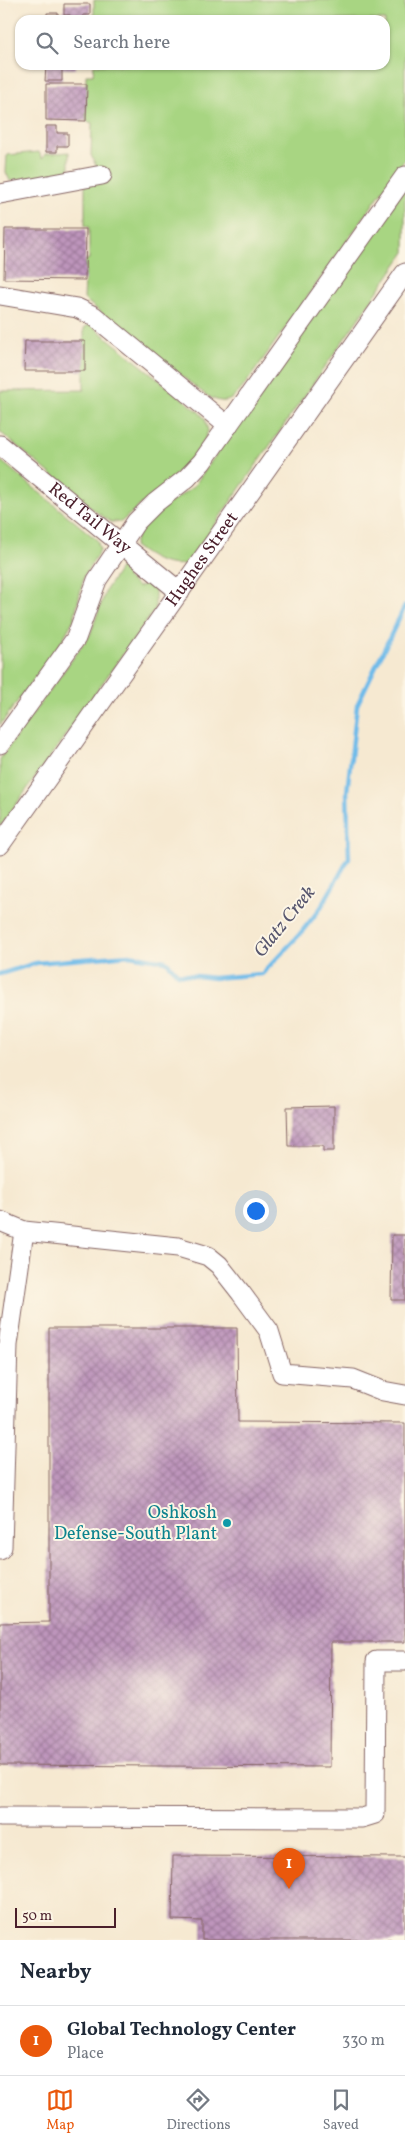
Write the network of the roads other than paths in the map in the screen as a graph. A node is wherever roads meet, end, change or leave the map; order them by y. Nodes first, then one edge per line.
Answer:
1 (102, 175) dead end
2 (405, 176) edge
3 (0, 194) edge
4 (405, 273) edge
5 (0, 295) edge
6 (228, 426) junction
7 (0, 445) edge
8 (120, 544) junction
9 (180, 592) junction
10 (0, 744) edge
11 (0, 845) edge
12 (0, 1221) edge
13 (24, 1231) junction
14 (405, 1395) edge
15 (0, 1550) edge
16 (405, 1661) edge
17 (0, 1818) edge

1 - 3 street
2 - 6 street
4 - 9 street, Hughes Street
5 - 6 street
6 - 8 street
7 - 8 street, Red Tail Way
8 - 9 street, Red Tail Way
8 - 10 street
9 - 11 street, Hughes Street
12 - 13 street
13 - 14 street
13 - 15 street
16 - 17 street

